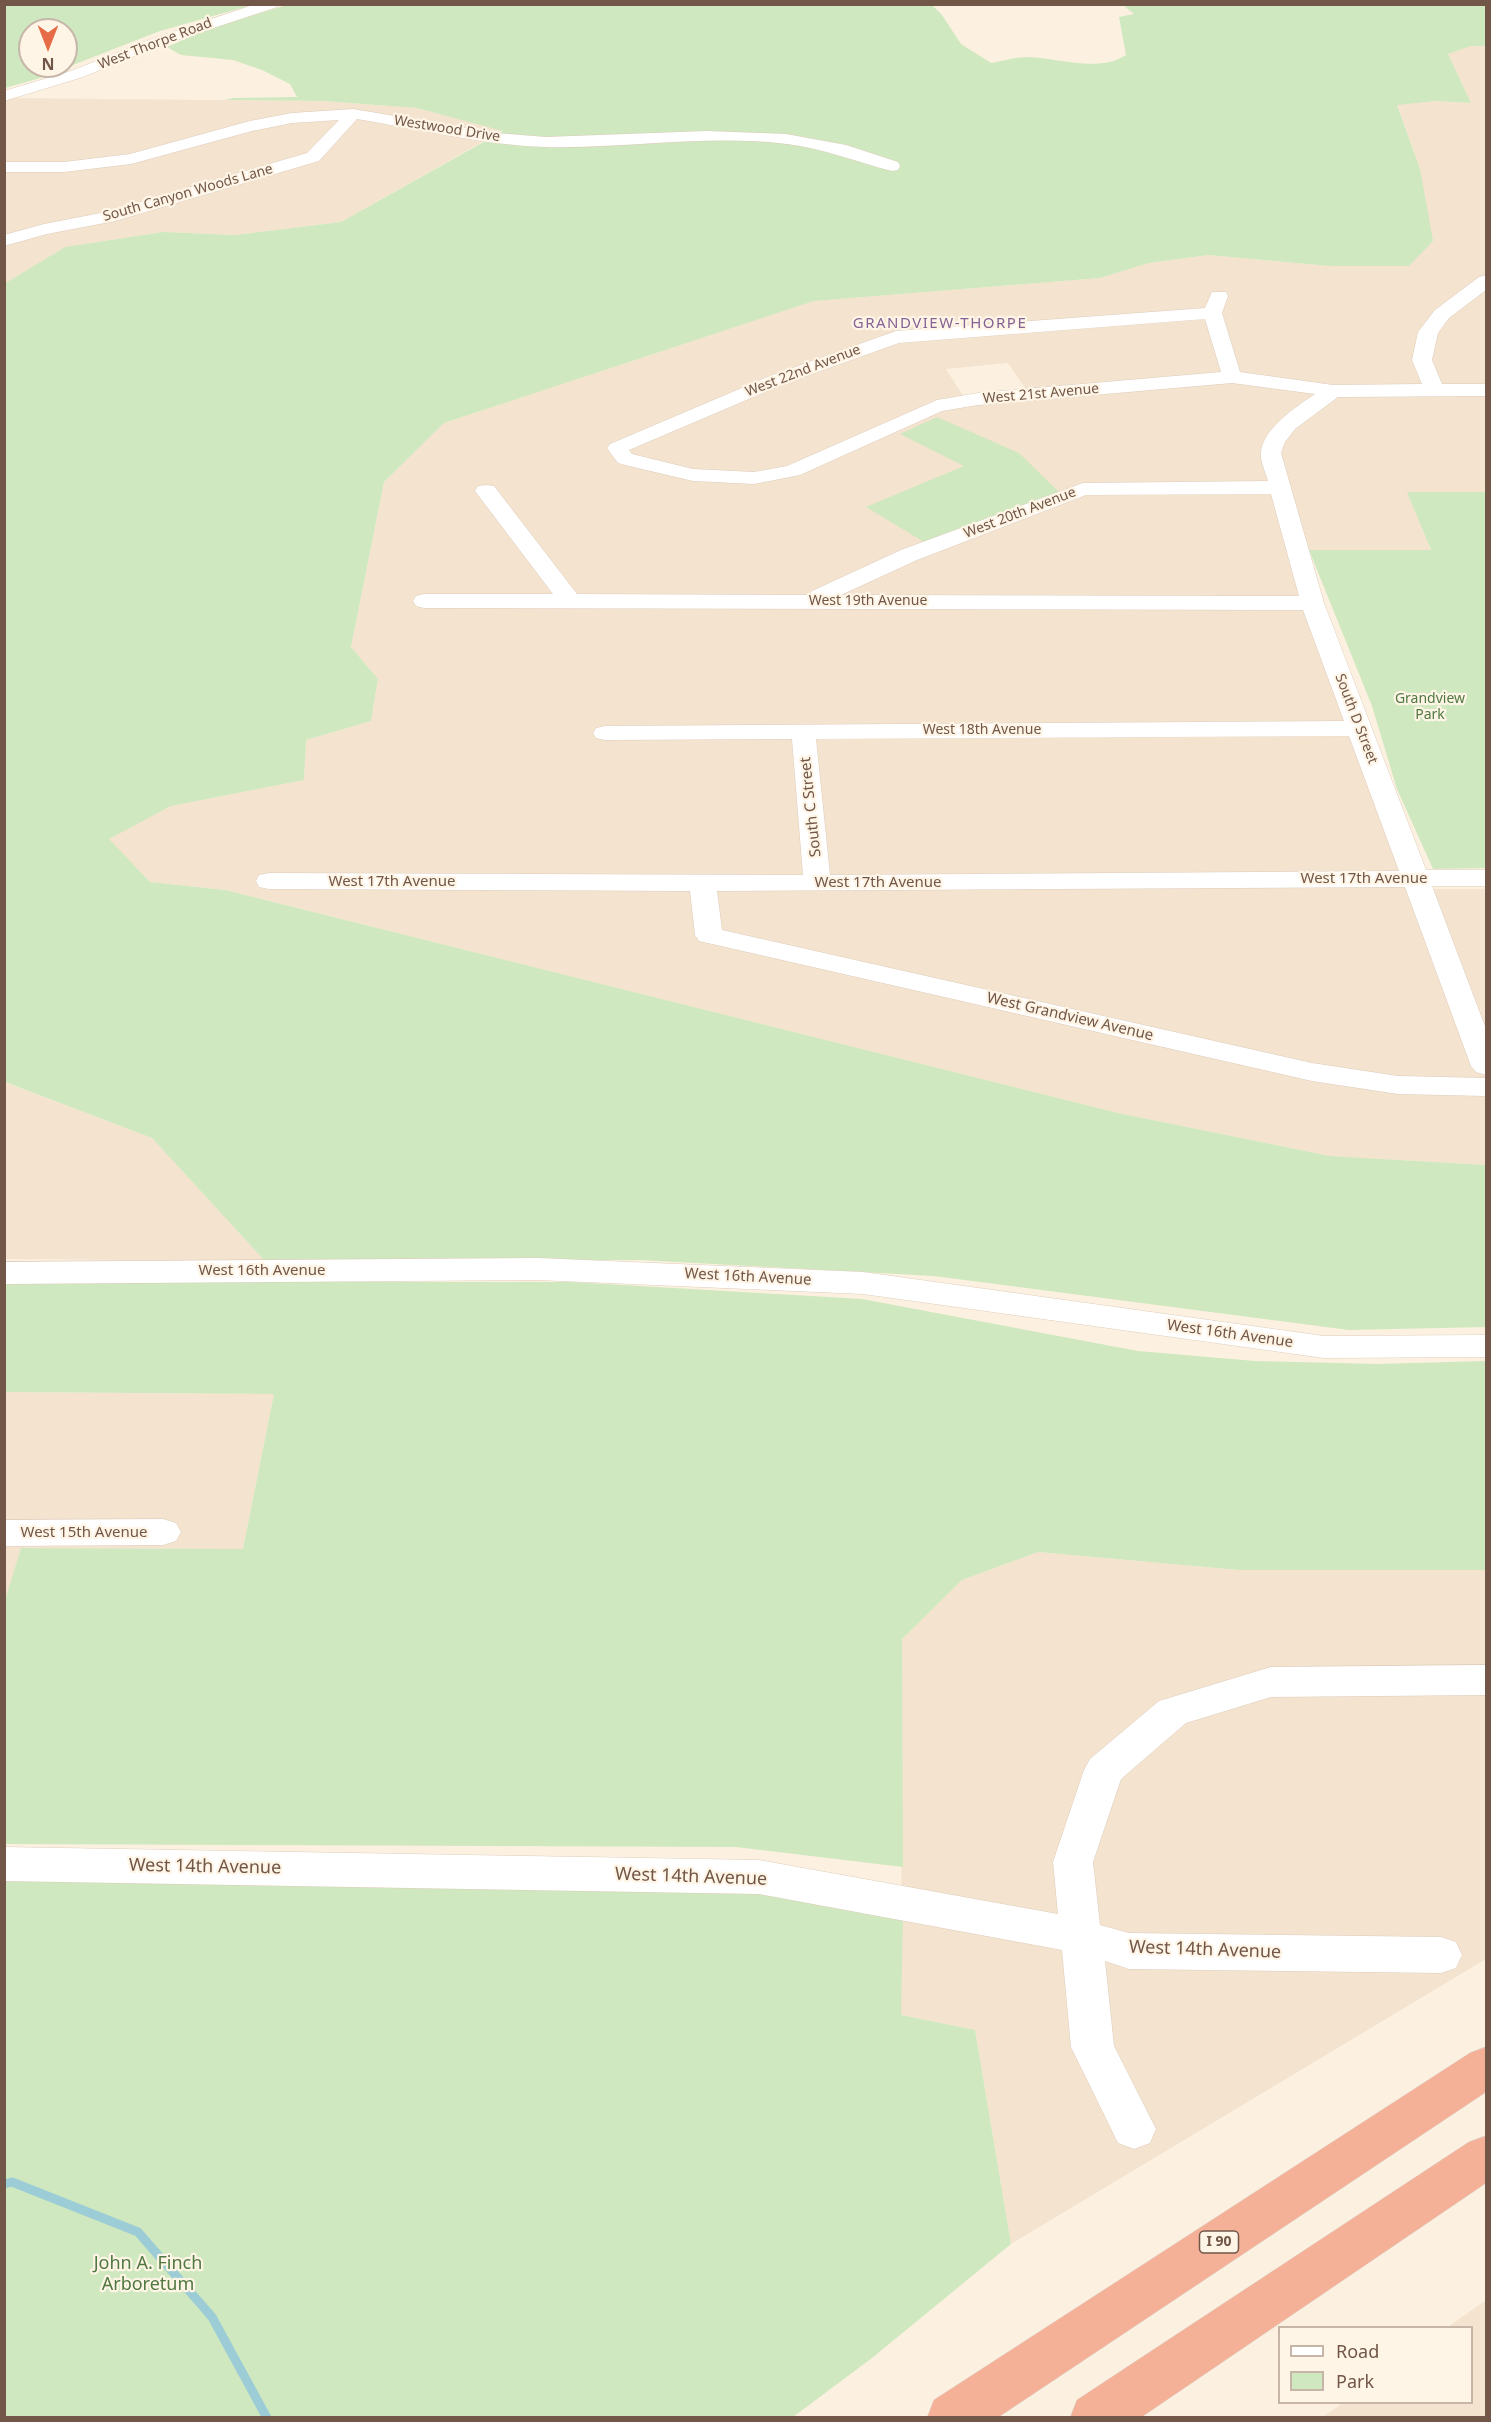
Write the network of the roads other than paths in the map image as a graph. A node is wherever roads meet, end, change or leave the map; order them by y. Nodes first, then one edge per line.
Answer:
1 (272, 4) edge
2 (4, 96) edge
3 (353, 114) junction
4 (892, 166) dead end
5 (4, 168) edge
6 (4, 241) edge
7 (1486, 281) edge
8 (1232, 377) junction
9 (1334, 390) junction
10 (1434, 390) junction
11 (1486, 390) edge
12 (617, 448) joint
13 (1279, 487) junction
14 (486, 491) dead end
15 (811, 600) junction
16 (570, 601) junction
17 (424, 602) dead end
18 (1312, 603) junction
19 (1360, 728) junction
20 (802, 731) junction
21 (605, 733) dead end
22 (1486, 878) edge
23 (1417, 879) junction
24 (269, 881) dead end
25 (702, 882) junction
26 (817, 883) junction
27 (1486, 1066) edge
28 (1486, 1087) edge
29 (4, 1273) edge
30 (1486, 1346) edge
31 (163, 1532) dead end
32 (4, 1533) edge
33 (1486, 1680) edge
34 (4, 1864) edge
35 (1080, 1936) junction
36 (1442, 1954) dead end
37 (1486, 2067) edge
38 (1134, 2129) dead end
39 (1486, 2157) edge
40 (952, 2418) edge
41 (1095, 2418) edge

1 - 2 street, West Thorpe Road
3 - 4 street, Westwood Drive
3 - 5 street, Westwood Drive
3 - 6 street, South Canyon Woods Lane
7 - 10 street
8 - 9 street, West 21st Avenue
8 - 12 street, West 21st Avenue
8 - 12 street, West 22nd Avenue
9 - 10 street, West 21st Avenue
9 - 13 street, South D Street
10 - 11 street, West 21st Avenue
13 - 15 street, West 20th Avenue
13 - 18 street, South D Street
14 - 16 street
15 - 16 street, West 19th Avenue
15 - 18 street, West 19th Avenue
16 - 17 street, West 19th Avenue
18 - 19 street, South D Street
19 - 20 street, West 18th Avenue
19 - 23 street, South D Street
20 - 21 street, West 18th Avenue
20 - 26 street, South C Street
22 - 23 street, West 17th Avenue
23 - 26 street, West 17th Avenue
23 - 27 street, South D Street
24 - 25 street, West 17th Avenue
25 - 26 street, West 17th Avenue
25 - 28 street, West Grandview Avenue
29 - 30 street, West 16th Avenue
31 - 32 street, West 15th Avenue
33 - 35 street
34 - 35 street, West 14th Avenue
35 - 36 street, West 14th Avenue
35 - 38 street
37 - 40 highway, I 90
39 - 41 highway

